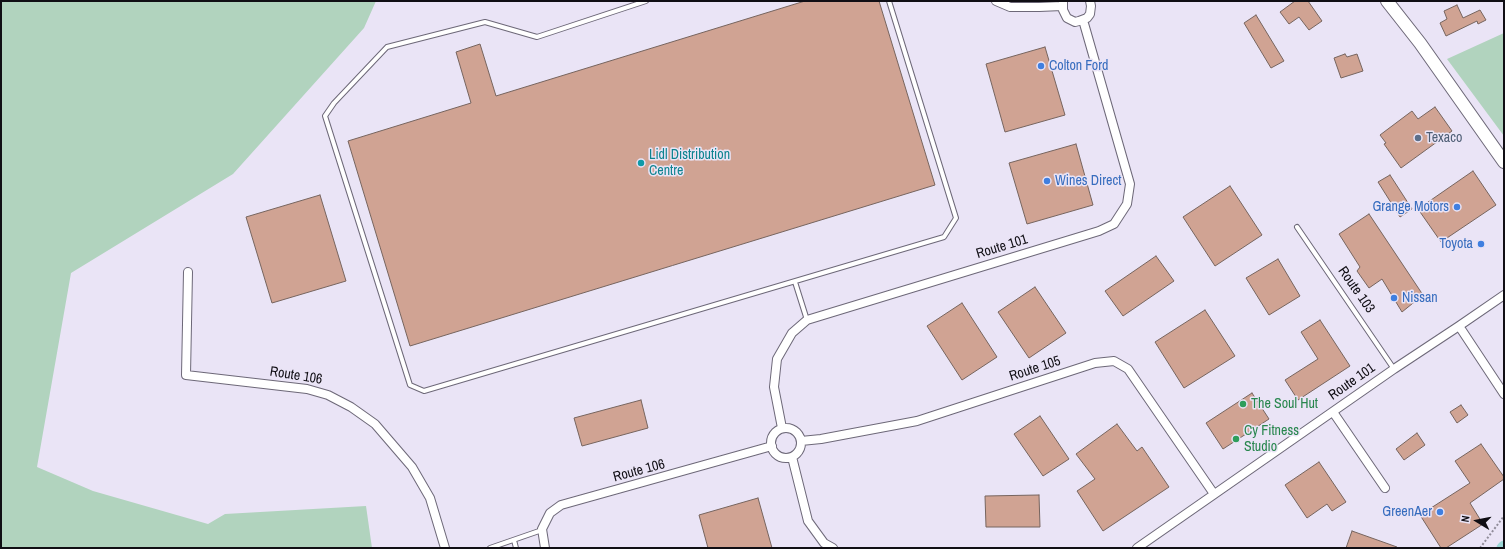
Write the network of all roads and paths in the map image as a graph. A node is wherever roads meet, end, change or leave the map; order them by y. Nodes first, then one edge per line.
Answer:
1 (646, 1) edge
2 (889, 1) edge
3 (996, 1) edge
4 (1090, 1) edge
5 (1387, 1) edge
6 (1063, 3) edge
7 (1083, 20) junction
8 (1504, 162) edge
9 (1297, 227) dead end
10 (188, 272) dead end
11 (795, 282) junction
12 (1504, 294) edge
13 (807, 320) junction
14 (1459, 326) junction
15 (1394, 369) junction
16 (1504, 394) edge
17 (1333, 412) junction
18 (782, 428) junction
19 (801, 441) junction
20 (772, 446) junction
21 (792, 457) junction
22 (1385, 488) dead end
23 (1214, 494) junction
24 (1504, 516) edge
25 (542, 529) junction
26 (514, 540) junction
27 (445, 548) edge
28 (490, 548) edge
29 (516, 548) edge
30 (545, 548) edge
31 (833, 548) edge
32 (1137, 548) edge
33 (1480, 548) edge

1 - 11 lane
2 - 11 lane
3 - 6 street
4 - 7 street
5 - 8 main road
6 - 7 street
7 - 13 street, Route 101
9 - 15 lane, Route 103
10 - 27 street, Route 106
11 - 13 lane
12 - 14 street, Route 101
13 - 18 street, Route 101
14 - 15 street, Route 101
14 - 16 street
15 - 17 street, Route 101
17 - 22 street
17 - 23 street, Route 101
18 - 19 street
18 - 20 street
19 - 21 street
19 - 23 street, Route 105
20 - 21 street
20 - 25 street, Route 106
21 - 31 street
23 - 32 street, Route 101
24 - 33 path
25 - 26 lane
25 - 30 street
26 - 28 lane
26 - 29 lane

